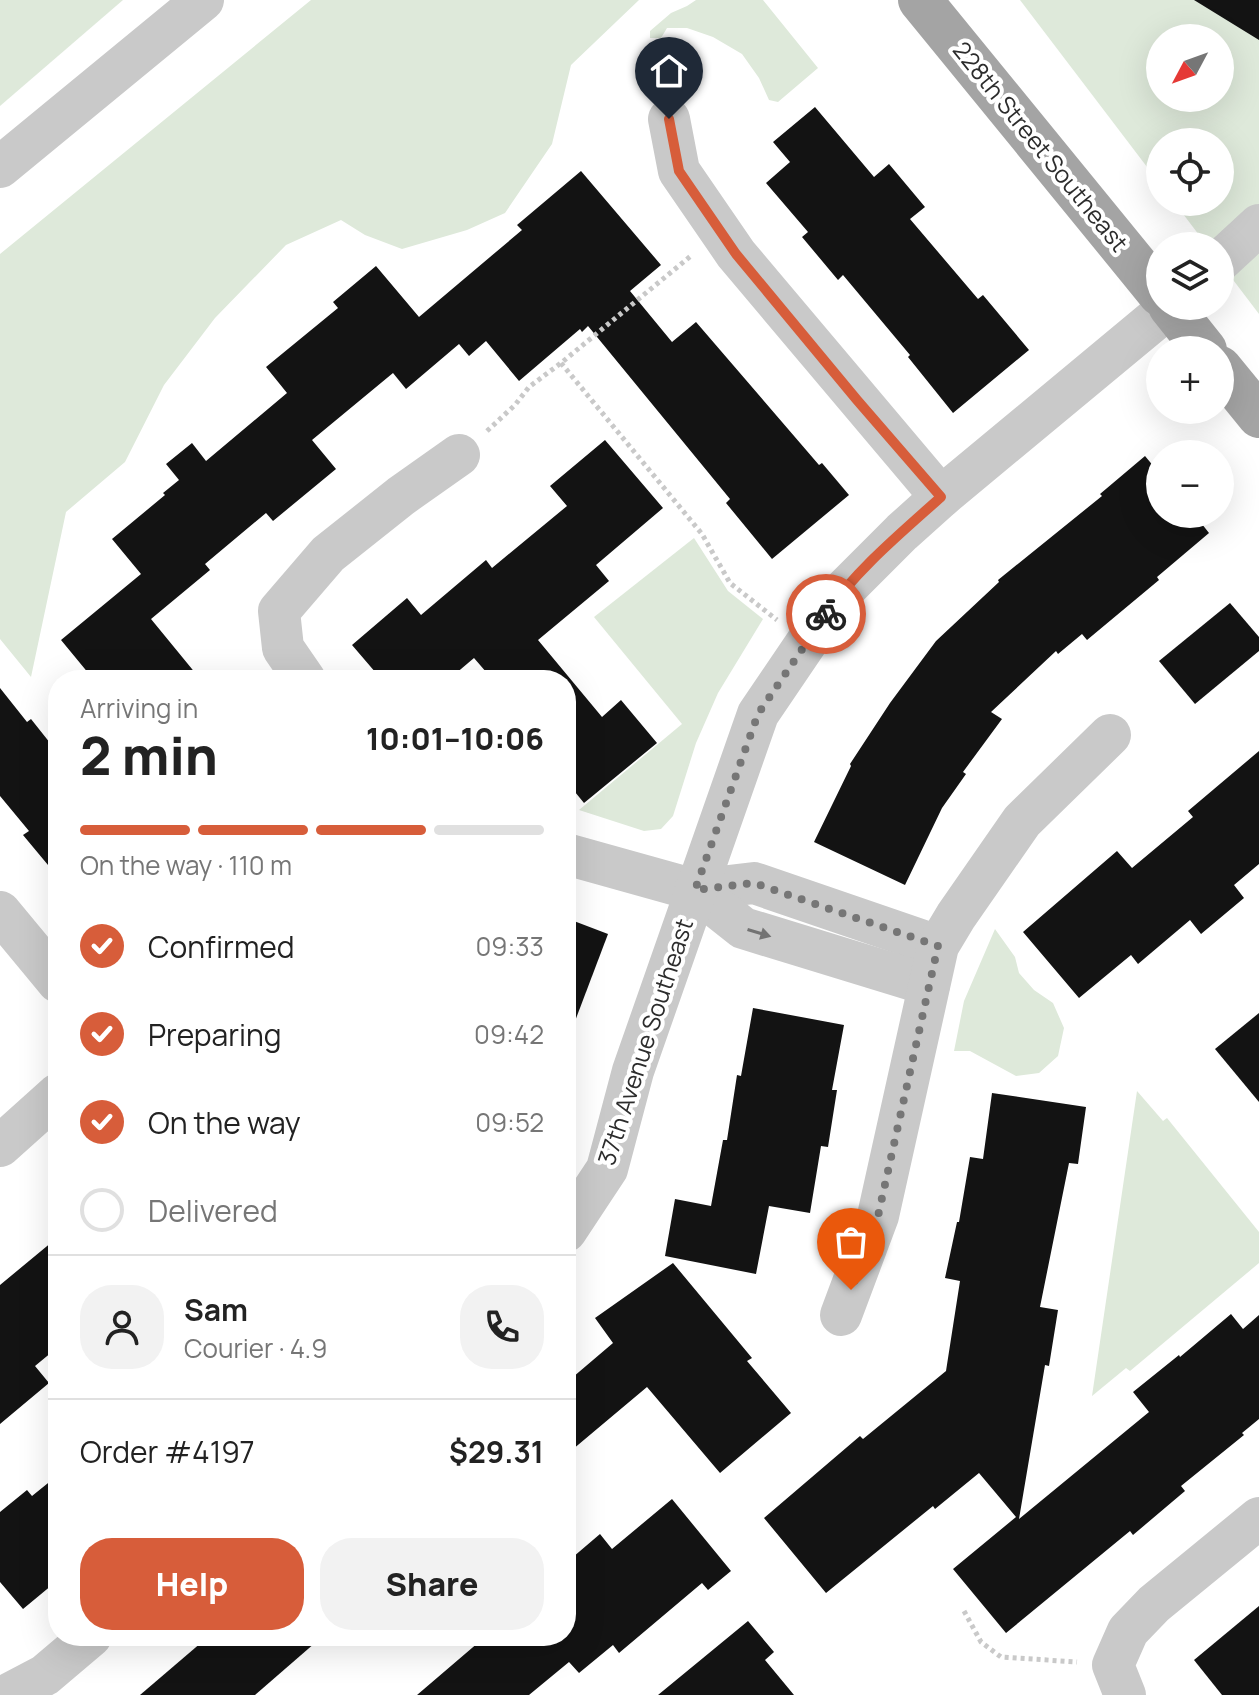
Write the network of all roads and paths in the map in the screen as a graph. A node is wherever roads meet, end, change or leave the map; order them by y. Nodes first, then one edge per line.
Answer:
1 (203, 0) edge
2 (920, 0) edge
3 (669, 119) dead end
4 (0, 167) edge
5 (1259, 225) edge
6 (721, 232) junction
7 (1234, 248) edge
8 (1146, 277) edge
9 (1153, 320) edge
10 (1181, 320) edge
11 (1194, 336) edge
12 (561, 363) junction
13 (1234, 385) edge
14 (1259, 416) edge
15 (459, 455) joint
16 (941, 497) junction
17 (806, 643) junction
18 (298, 670) edge
19 (1110, 735) dead end
20 (576, 857) edge
21 (695, 890) junction
22 (0, 912) edge
23 (934, 966) junction
24 (48, 970) edge
25 (48, 1103) edge
26 (0, 1146) edge
27 (576, 1216) edge
28 (841, 1315) dead end
29 (1259, 1518) edge
30 (964, 1611) dead end
31 (79, 1646) edge
32 (1119, 1680) edge
33 (7, 1695) edge

1 - 4 street
2 - 8 main road, 228th Street Southeast
3 - 6 street
5 - 7 street
6 - 12 path
6 - 16 street
9 - 16 street, 37th Avenue Southeast
10 - 11 main road
12 - 15 path
12 - 17 path
13 - 14 main road
15 - 18 street
16 - 17 street, 37th Avenue Southeast
17 - 21 street, 37th Avenue Southeast
19 - 23 street
20 - 21 street
21 - 23 street
21 - 27 street, 37th Avenue Southeast
22 - 24 street
23 - 28 street
25 - 26 street
29 - 32 street
30 - 32 path
31 - 33 street

